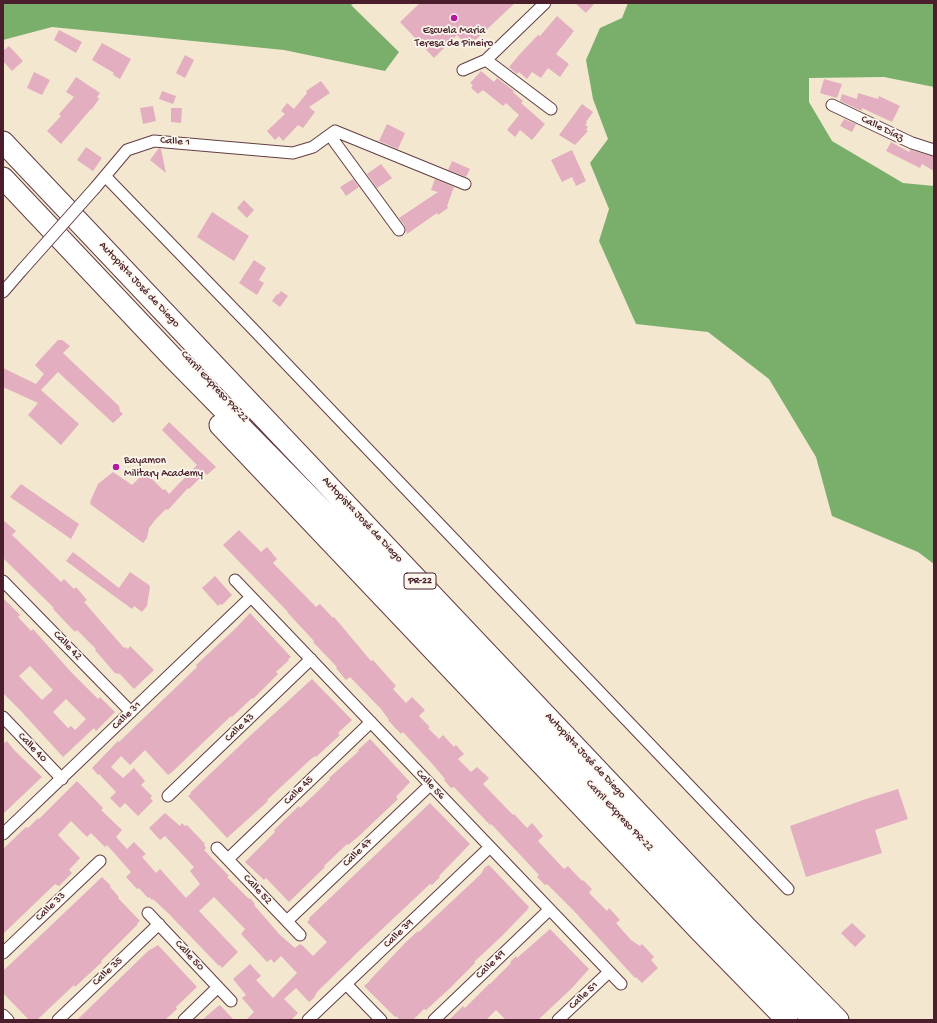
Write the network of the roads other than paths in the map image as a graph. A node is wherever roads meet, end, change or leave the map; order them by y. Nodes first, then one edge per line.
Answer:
1 (545, 3) edge
2 (486, 60) junction
3 (463, 70) dead end
4 (832, 105) dead end
5 (551, 109) dead end
6 (335, 131) junction
7 (3, 142) edge
8 (934, 150) edge
9 (3, 163) edge
10 (105, 176) junction
11 (3, 178) edge
12 (465, 184) dead end
13 (3, 197) edge
14 (399, 230) dead end
15 (3, 292) edge
16 (235, 580) dead end
17 (3, 581) edge
18 (251, 597) junction
19 (425, 611) junction
20 (311, 659) junction
21 (131, 712) junction
22 (3, 717) edge
23 (371, 722) junction
24 (62, 779) junction
25 (430, 785) junction
26 (168, 796) dead end
27 (3, 834) edge
28 (490, 847) junction
29 (217, 848) dead end
30 (228, 859) junction
31 (100, 861) dead end
32 (788, 889) dead end
33 (549, 910) junction
34 (148, 913) dead end
35 (287, 921) junction
36 (159, 924) junction
37 (300, 935) dead end
38 (3, 953) edge
39 (609, 972) junction
40 (346, 984) junction
41 (621, 984) dead end
42 (218, 987) junction
43 (231, 1001) dead end
44 (3, 1015) edge
45 (8, 1020) edge
46 (58, 1020) edge
47 (184, 1020) edge
48 (308, 1020) edge
49 (381, 1020) edge
50 (434, 1020) edge
51 (558, 1020) edge
52 (787, 1020) edge
53 (814, 1020) edge
54 (838, 1020) edge

1 - 2 street
2 - 3 street
2 - 5 street
4 - 8 street, Calle Díaz
6 - 10 street, Calle 1
6 - 12 street
6 - 14 street
7 - 54 highway, Autopista José de Diego / PR-22
9 - 19 highway, Carril Expreso PR-22
10 - 15 street, Calle 1, bridge
10 - 32 street
11 - 19 highway, Carril Expreso PR-22
13 - 52 highway
16 - 18 street, Calle 56
17 - 21 street, Calle 42
18 - 20 street, Calle 56
18 - 21 street, Calle 31
19 - 53 highway, Carril Expreso PR-22
20 - 23 street, Calle 56
20 - 26 street, Calle 43
21 - 24 street, Calle 31
22 - 24 street, Calle 40
23 - 25 street, Calle 56
23 - 30 street, Calle 45
24 - 27 street, Calle 31
25 - 28 street, Calle 56
25 - 35 street, Calle 47
28 - 33 street, Calle 56
28 - 40 street, Calle 39
29 - 30 street, Calle 52
30 - 35 street, Calle 52
31 - 38 street, Calle 33
33 - 39 street, Calle 56
33 - 50 street, Calle 49
34 - 36 street, Calle 50
35 - 37 street, Calle 52
36 - 42 street, Calle 50
36 - 46 street, Calle 35
39 - 41 street, Calle 56
39 - 51 street, Calle 51
40 - 48 street, Calle 39
40 - 49 street
42 - 43 street, Calle 50
42 - 47 street
44 - 45 street

